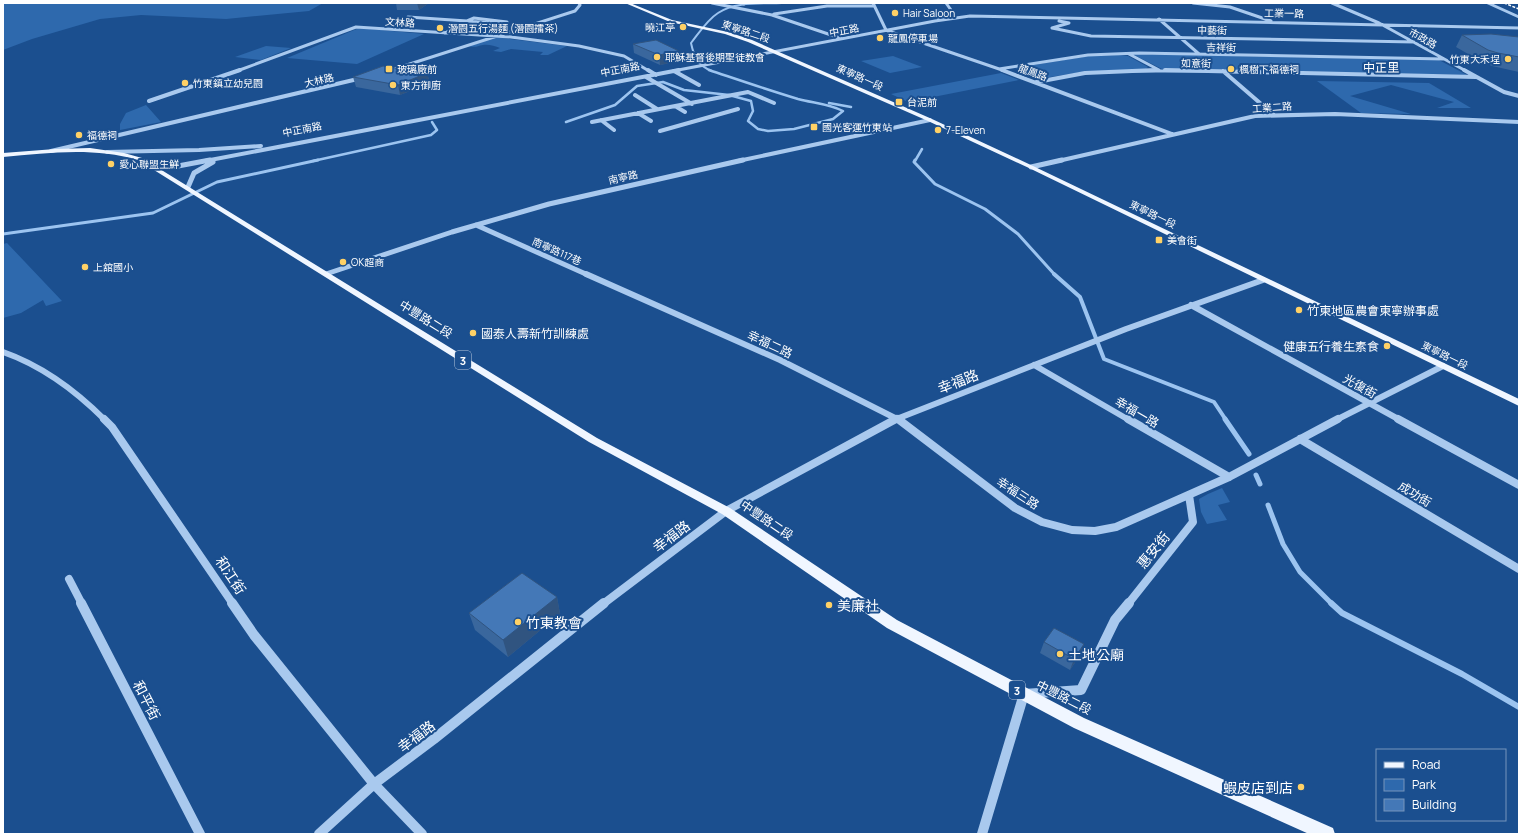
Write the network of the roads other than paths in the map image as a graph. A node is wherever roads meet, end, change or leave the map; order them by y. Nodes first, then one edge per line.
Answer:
1 (579, 3) edge
2 (628, 3) edge
3 (635, 3) edge
4 (712, 3) edge
5 (946, 3) edge
6 (1193, 3) edge
7 (1332, 3) edge
8 (1488, 3) edge
9 (874, 4) edge
10 (772, 15) junction
11 (1000, 16) junction
12 (408, 17) dead end
13 (1046, 17) junction
14 (1519, 17) edge
15 (1159, 19) junction
16 (467, 21) junction
17 (935, 21) junction
18 (1274, 22) junction
19 (1381, 24) junction
20 (1519, 27) edge
21 (886, 30) junction
22 (445, 33) junction
23 (494, 36) junction
24 (1181, 38) junction
25 (842, 39) junction
26 (1414, 42) junction
27 (776, 51) junction
28 (1129, 54) junction
29 (1199, 54) junction
30 (1444, 59) junction
31 (697, 65) junction
32 (999, 69) junction
33 (1159, 70) junction
34 (674, 71) junction
35 (1223, 71) junction
36 (384, 72) edge
37 (652, 72) junction
38 (656, 74) junction
39 (646, 76) junction
40 (367, 77) edge
41 (1476, 77) junction
42 (1037, 82) junction
43 (699, 85) dead end
44 (635, 95) dead end
45 (1519, 96) edge
46 (149, 101) dead end
47 (774, 102) dead end
48 (690, 103) junction
49 (675, 106) junction
50 (696, 106) dead end
51 (657, 109) junction
52 (738, 109) dead end
53 (685, 112) dead end
54 (638, 113) junction
55 (1274, 115) junction
56 (601, 120) junction
57 (930, 120) junction
58 (651, 121) dead end
59 (592, 122) dead end
60 (1519, 122) edge
61 (614, 130) dead end
62 (660, 131) dead end
63 (1172, 134) junction
64 (263, 146) junction
65 (51, 151) junction
66 (106, 152) junction
67 (235, 154) junction
68 (3, 155) edge
69 (1031, 167) junction
70 (157, 168) junction
71 (188, 187) junction
72 (476, 225) junction
73 (326, 274) junction
74 (1263, 280) junction
75 (631, 294) joint
76 (1191, 305) junction
77 (3, 352) edge
78 (1034, 365) junction
79 (1442, 366) junction
80 (1367, 402) junction
81 (1519, 403) edge
82 (897, 418) junction
83 (1300, 439) junction
84 (1229, 477) junction
85 (1519, 485) edge
86 (1189, 495) junction
87 (726, 511) junction
88 (1519, 569) edge
89 (69, 579) dead end
90 (1024, 694) junction
91 (374, 784) junction
92 (200, 834) edge
93 (318, 834) edge
94 (422, 834) edge
95 (982, 834) edge
96 (1327, 834) edge

1 - 23 street
2 - 3 street
2 - 27 main road, 東寧路二段
4 - 10 street
5 - 17 street
6 - 18 street
7 - 19 street, 市政路
8 - 14 street
9 - 10 street
9 - 21 street
10 - 25 street
11 - 13 street, 工業一路
11 - 15 street, 工業一路
11 - 17 street, 工業一路
12 - 16 street
13 - 15 street, 工業一路
13 - 24 street, 中藝街
15 - 18 street, 工業一路
15 - 24 street
16 - 16 street
16 - 22 street
17 - 21 street, 工業一路
18 - 19 street, 工業一路
19 - 20 street, 工業一路
19 - 26 street, 市政路
21 - 25 street, 中正路
21 - 32 street, 龍鳳路
22 - 23 street, 文林路
22 - 46 street, 文林路
23 - 36 street
23 - 37 street, 文林路
24 - 26 street, 中藝街
24 - 29 street
25 - 27 street, 中正路
26 - 30 street, 市政路
27 - 31 street, 中正南路
27 - 57 main road, 東寧路一段
28 - 29 street, 吉祥街
28 - 32 street, 吉祥街
28 - 33 street
29 - 30 street, 吉祥街
30 - 41 street, 市政路
31 - 34 street, 中正南路
31 - 37 street, 中正南路
32 - 42 street, 龍鳳路
33 - 35 street, 如意街
33 - 42 street, 如意街
34 - 38 street, 中正南路
34 - 43 street
35 - 41 street, 如意街
35 - 55 street
37 - 38 street, 文林路
37 - 64 street, 中正南路
38 - 39 street, 中正南路
39 - 48 street
39 - 67 street, 中正南路
40 - 65 street, 大林路
41 - 45 street, 市政路
42 - 63 street, 龍鳳路
44 - 51 street
47 - 48 street
48 - 49 street
48 - 50 street
49 - 51 street
49 - 53 street
51 - 54 street
52 - 62 street
54 - 56 street
54 - 58 street
55 - 60 street, 工業二路
55 - 63 street, 工業二路
56 - 59 street
56 - 61 street
57 - 69 main road, 東寧路一段
57 - 72 street, 南寧路
63 - 69 street, 工業二路
64 - 66 street
64 - 70 street, 中正南路
65 - 66 main road, 3
65 - 68 main road, 3
66 - 70 main road, 3
67 - 70 street, 中正南路
67 - 71 street
69 - 74 main road, 東寧路一段
70 - 71 main road, 3
71 - 73 main road, 中豐路二段 / 3
72 - 73 street, 南寧路
72 - 75 street, 南寧路117巷
73 - 87 main road, 中豐路二段 / 3
74 - 76 street
74 - 79 main road, 東寧路一段
75 - 82 street, 幸福二路
76 - 78 street, 幸福路
76 - 80 street, 光復街
77 - 91 street, 和江街
78 - 82 street, 幸福路
78 - 84 street, 幸福一路
79 - 80 street
79 - 81 main road, 東寧路一段
80 - 83 street
80 - 85 street, 光復街
82 - 86 street, 幸福三路
82 - 87 street, 幸福路
83 - 84 street
83 - 88 street, 成功街
84 - 86 street
86 - 90 street, 惠安街
87 - 90 main road, 中豐路二段 / 3
87 - 91 street, 幸福路
89 - 92 street, 和平街
90 - 95 street
90 - 96 main road, 中豐路二段 / 3
91 - 93 street, 幸福路
91 - 94 street, 和江街

